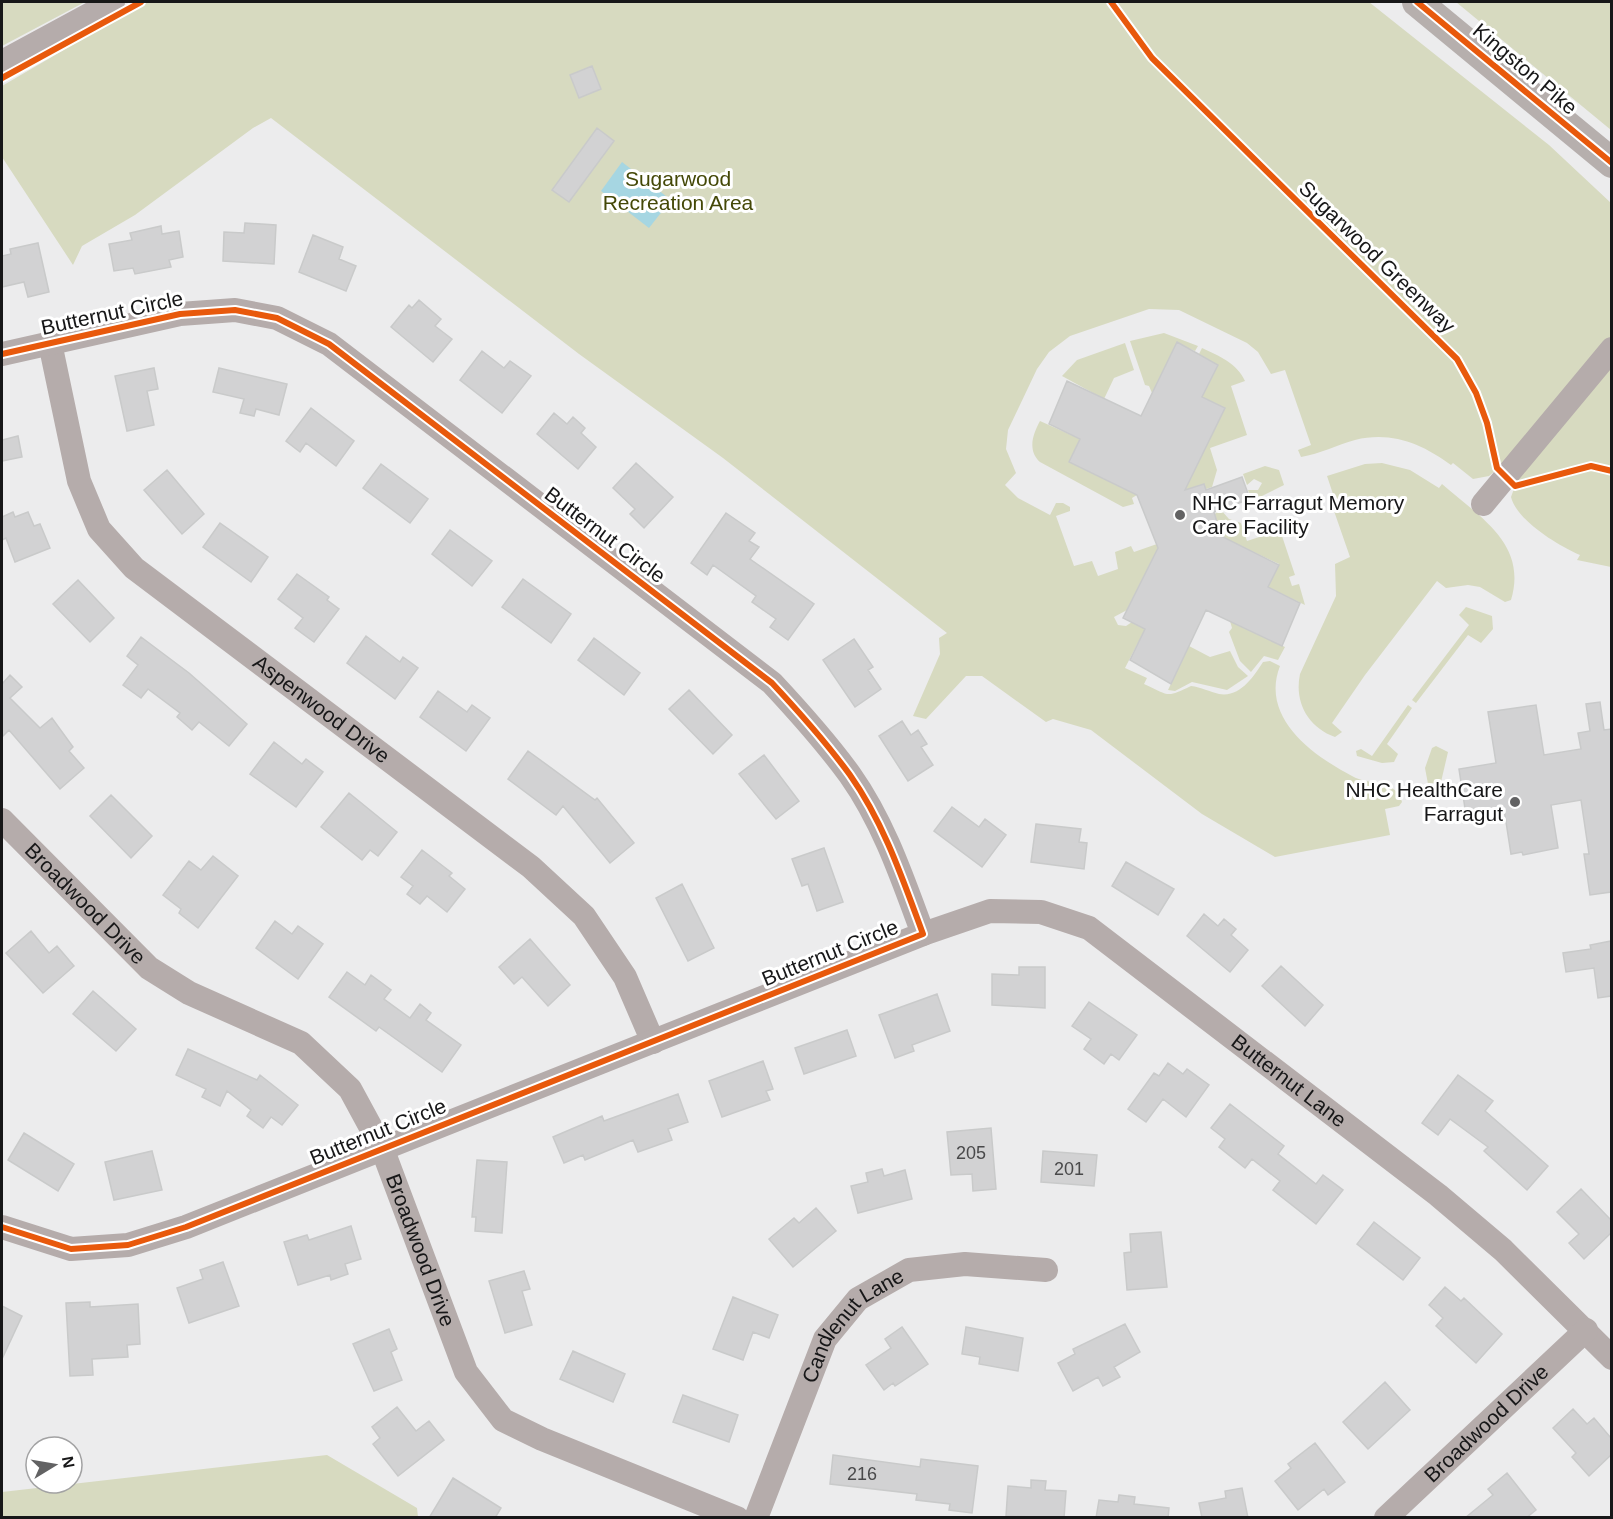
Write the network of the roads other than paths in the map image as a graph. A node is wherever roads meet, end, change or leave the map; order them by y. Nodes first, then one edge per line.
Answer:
1 (112, 2) edge
2 (1418, 2) edge
3 (2, 62) edge
4 (1611, 163) edge
5 (50, 343) junction
6 (1611, 349) edge
7 (2, 354) edge
8 (1483, 504) dead end
9 (2, 820) edge
10 (923, 934) junction
11 (653, 1042) junction
12 (382, 1148) junction
13 (2, 1227) edge
14 (1046, 1270) dead end
15 (1586, 1330) junction
16 (1611, 1358) edge
17 (737, 1518) edge
18 (756, 1518) edge
19 (1386, 1518) edge

1 - 3 street
2 - 4 main road, Kingston Pike
5 - 7 street, Butternut Circle
5 - 10 street, Butternut Circle
5 - 11 street, Aspenwood Drive
6 - 8 street
9 - 12 street, Broadwood Drive
10 - 11 street, Butternut Circle
10 - 15 street, Butternut Lane
11 - 12 street, Butternut Circle
12 - 13 street, Butternut Circle
12 - 17 street, Broadwood Drive
14 - 18 street, Candlenut Lane
15 - 16 street, Butternut Lane
15 - 19 street, Broadwood Drive

